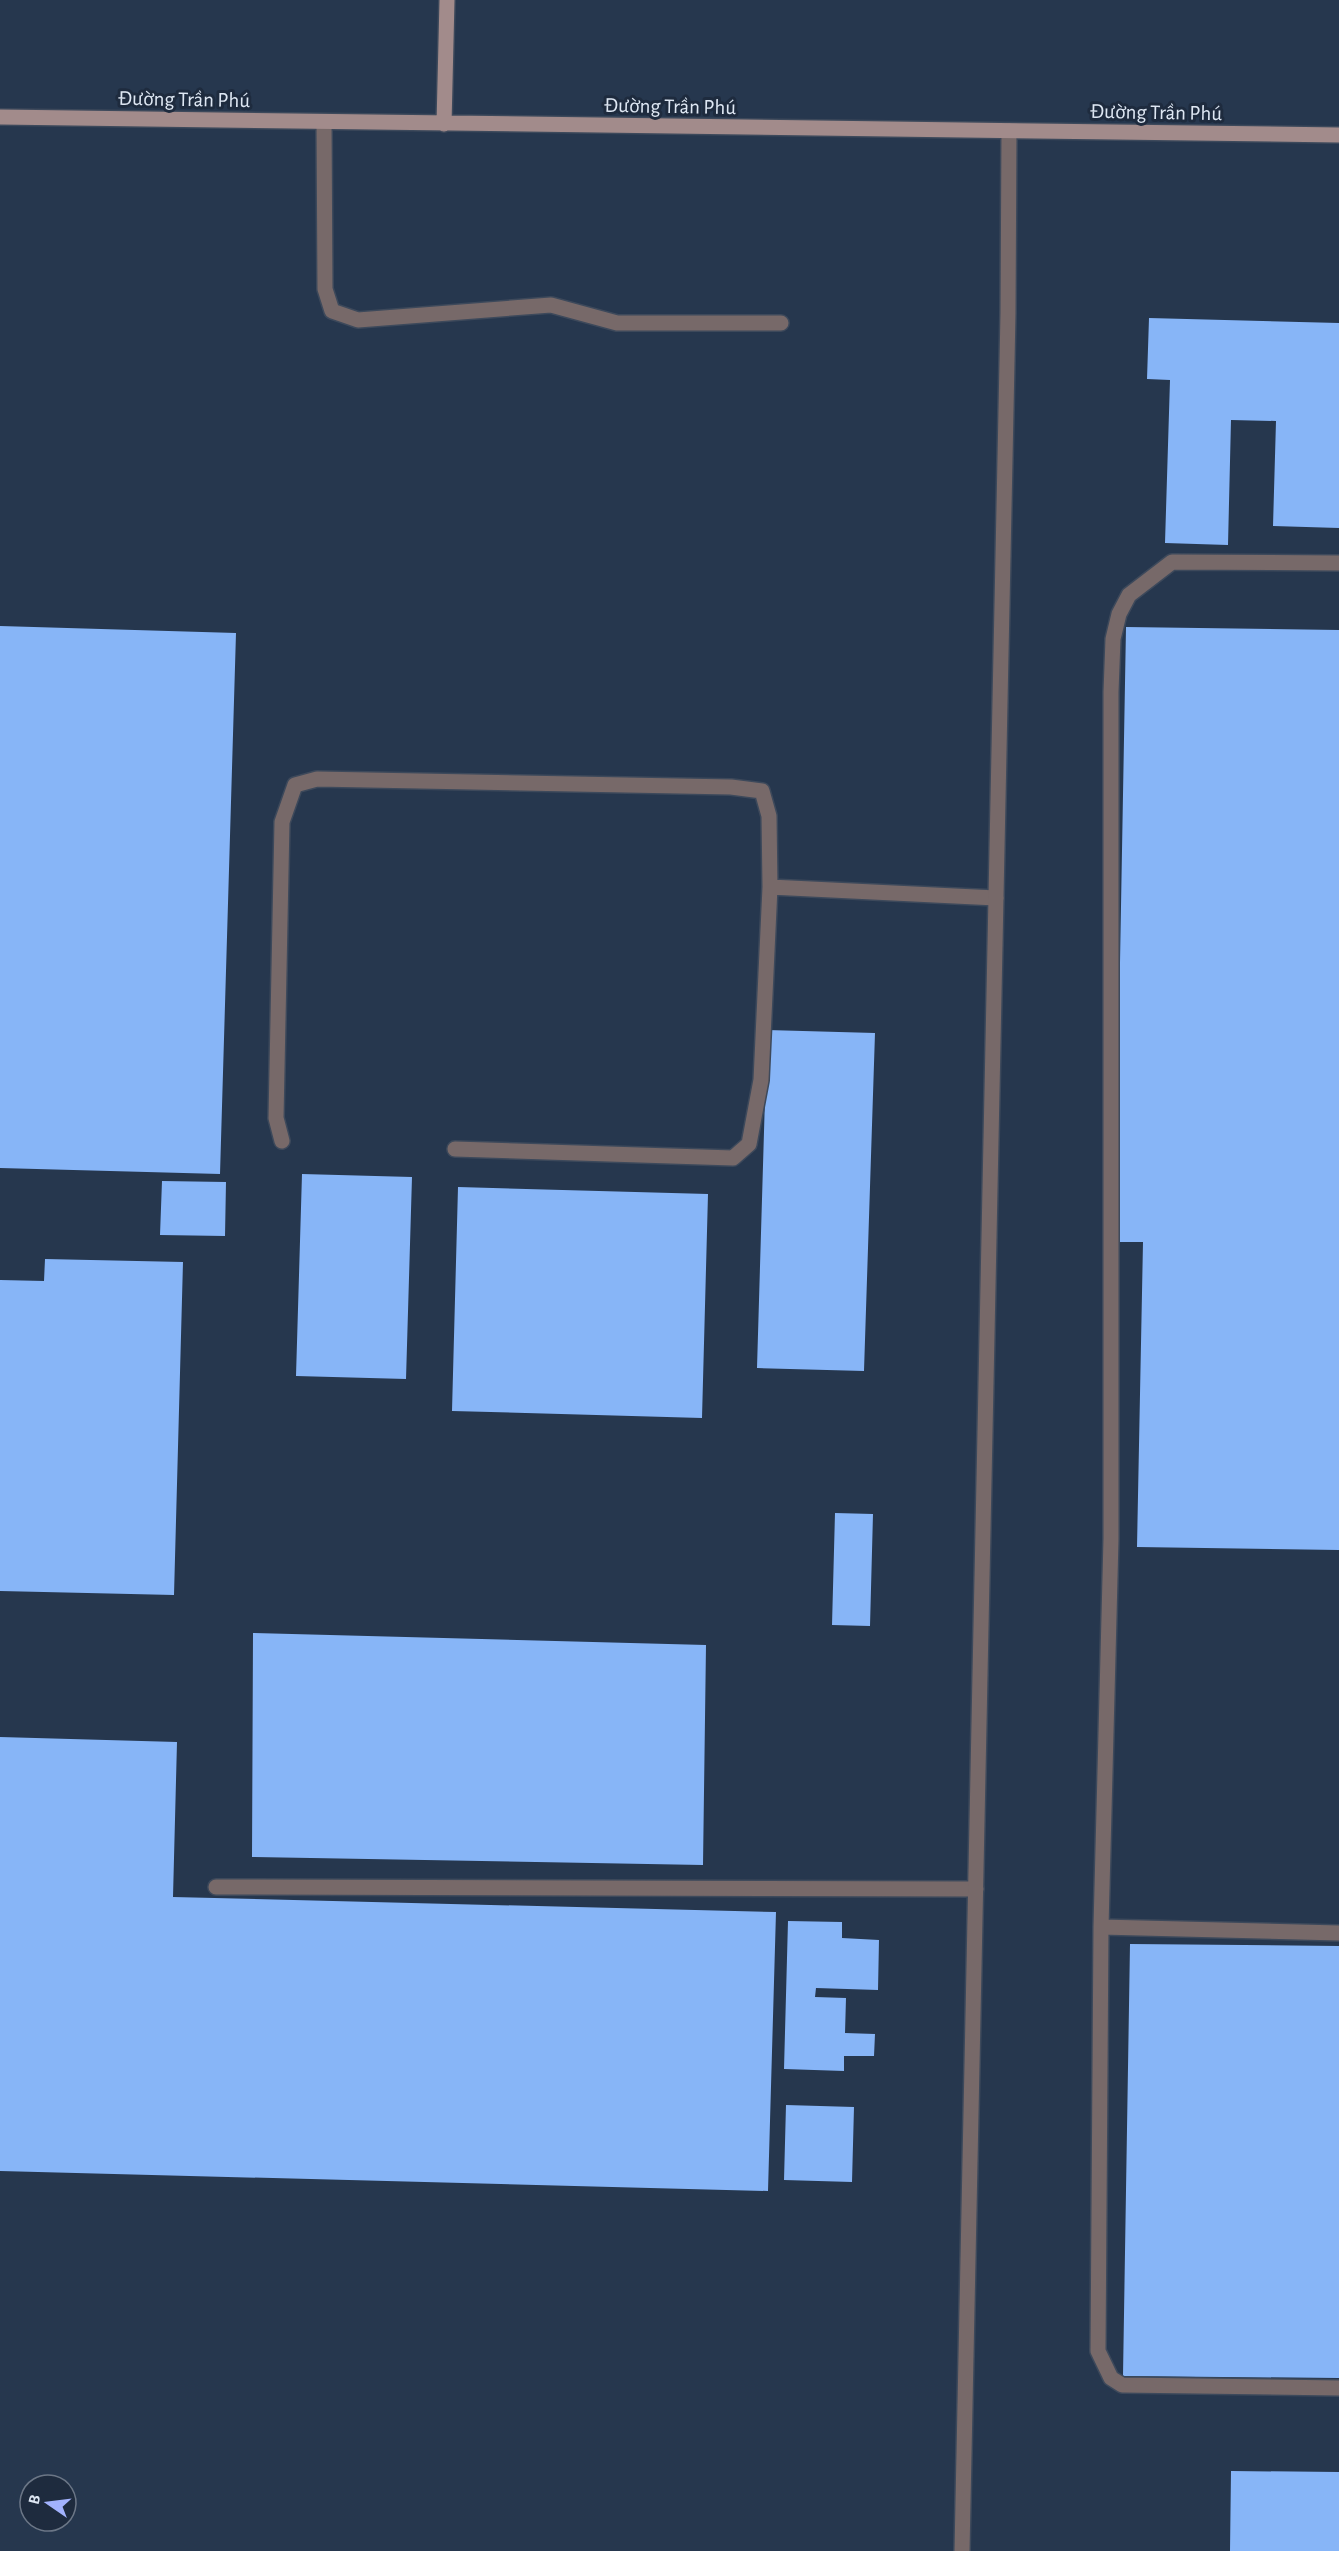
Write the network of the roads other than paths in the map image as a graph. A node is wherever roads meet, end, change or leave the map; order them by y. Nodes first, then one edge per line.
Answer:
1 (447, 0) edge
2 (0, 117) edge
3 (324, 122) junction
4 (444, 124) junction
5 (1008, 131) junction
6 (1339, 135) edge
7 (781, 323) dead end
8 (1339, 563) edge
9 (770, 887) junction
10 (996, 898) junction
11 (282, 1141) dead end
12 (455, 1149) dead end
13 (216, 1887) dead end
14 (976, 1889) junction
15 (1101, 1927) junction
16 (1339, 1932) edge
17 (1339, 2388) edge
18 (962, 2551) edge

1 - 4 main road
2 - 3 main road, Đường Trần Phú
3 - 4 main road, Đường Trần Phú
3 - 7 street
4 - 5 main road, Đường Trần Phú
5 - 6 main road, Đường Trần Phú
5 - 10 street
8 - 15 street
9 - 10 street
9 - 11 street
9 - 12 street
10 - 14 street
13 - 14 street
14 - 18 street
15 - 16 street
15 - 17 street

